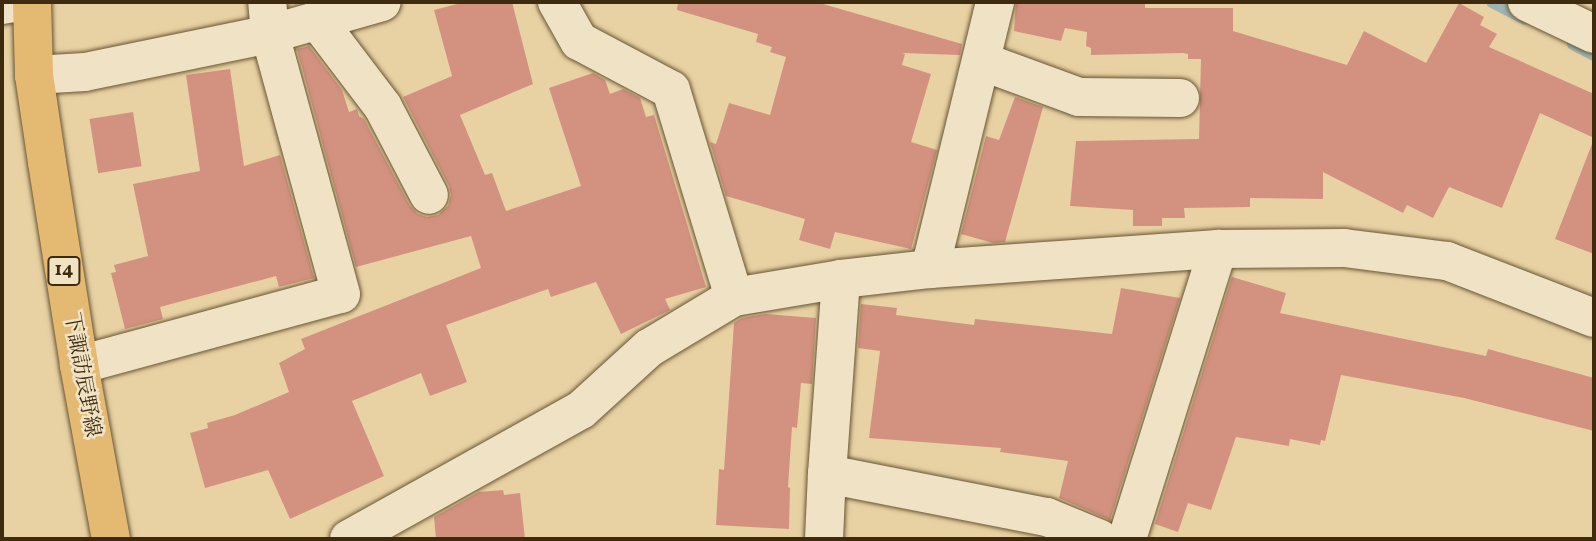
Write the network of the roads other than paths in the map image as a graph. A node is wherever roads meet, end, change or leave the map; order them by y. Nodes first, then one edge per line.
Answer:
1 (19, 2) edge
2 (33, 2) edge
3 (382, 2) edge
4 (557, 2) edge
5 (995, 2) edge
6 (1528, 2) edge
7 (2, 5) edge
8 (268, 18) edge
9 (317, 20) junction
10 (1594, 34) edge
11 (981, 61) junction
12 (34, 75) junction
13 (1180, 99) dead end
14 (429, 195) dead end
15 (1218, 249) junction
16 (930, 269) junction
17 (841, 279) junction
18 (734, 297) junction
19 (1594, 317) edge
20 (79, 365) junction
21 (827, 474) junction
22 (111, 539) edge
23 (349, 539) edge
24 (824, 539) edge
25 (1100, 539) edge
26 (1127, 539) edge

1 - 7 street
2 - 12 main road, 下諏訪辰野線 / 14
3 - 9 street
4 - 18 street
5 - 11 street
6 - 10 street
8 - 9 street
8 - 12 street
8 - 20 street
9 - 14 street
11 - 13 street
11 - 16 street
12 - 20 main road, 下諏訪辰野線 / 14
15 - 16 street
15 - 19 street
15 - 26 street
16 - 17 street
17 - 18 street
17 - 21 street
18 - 23 street
20 - 22 main road, 下諏訪辰野線 / 14
21 - 24 street
21 - 25 street

